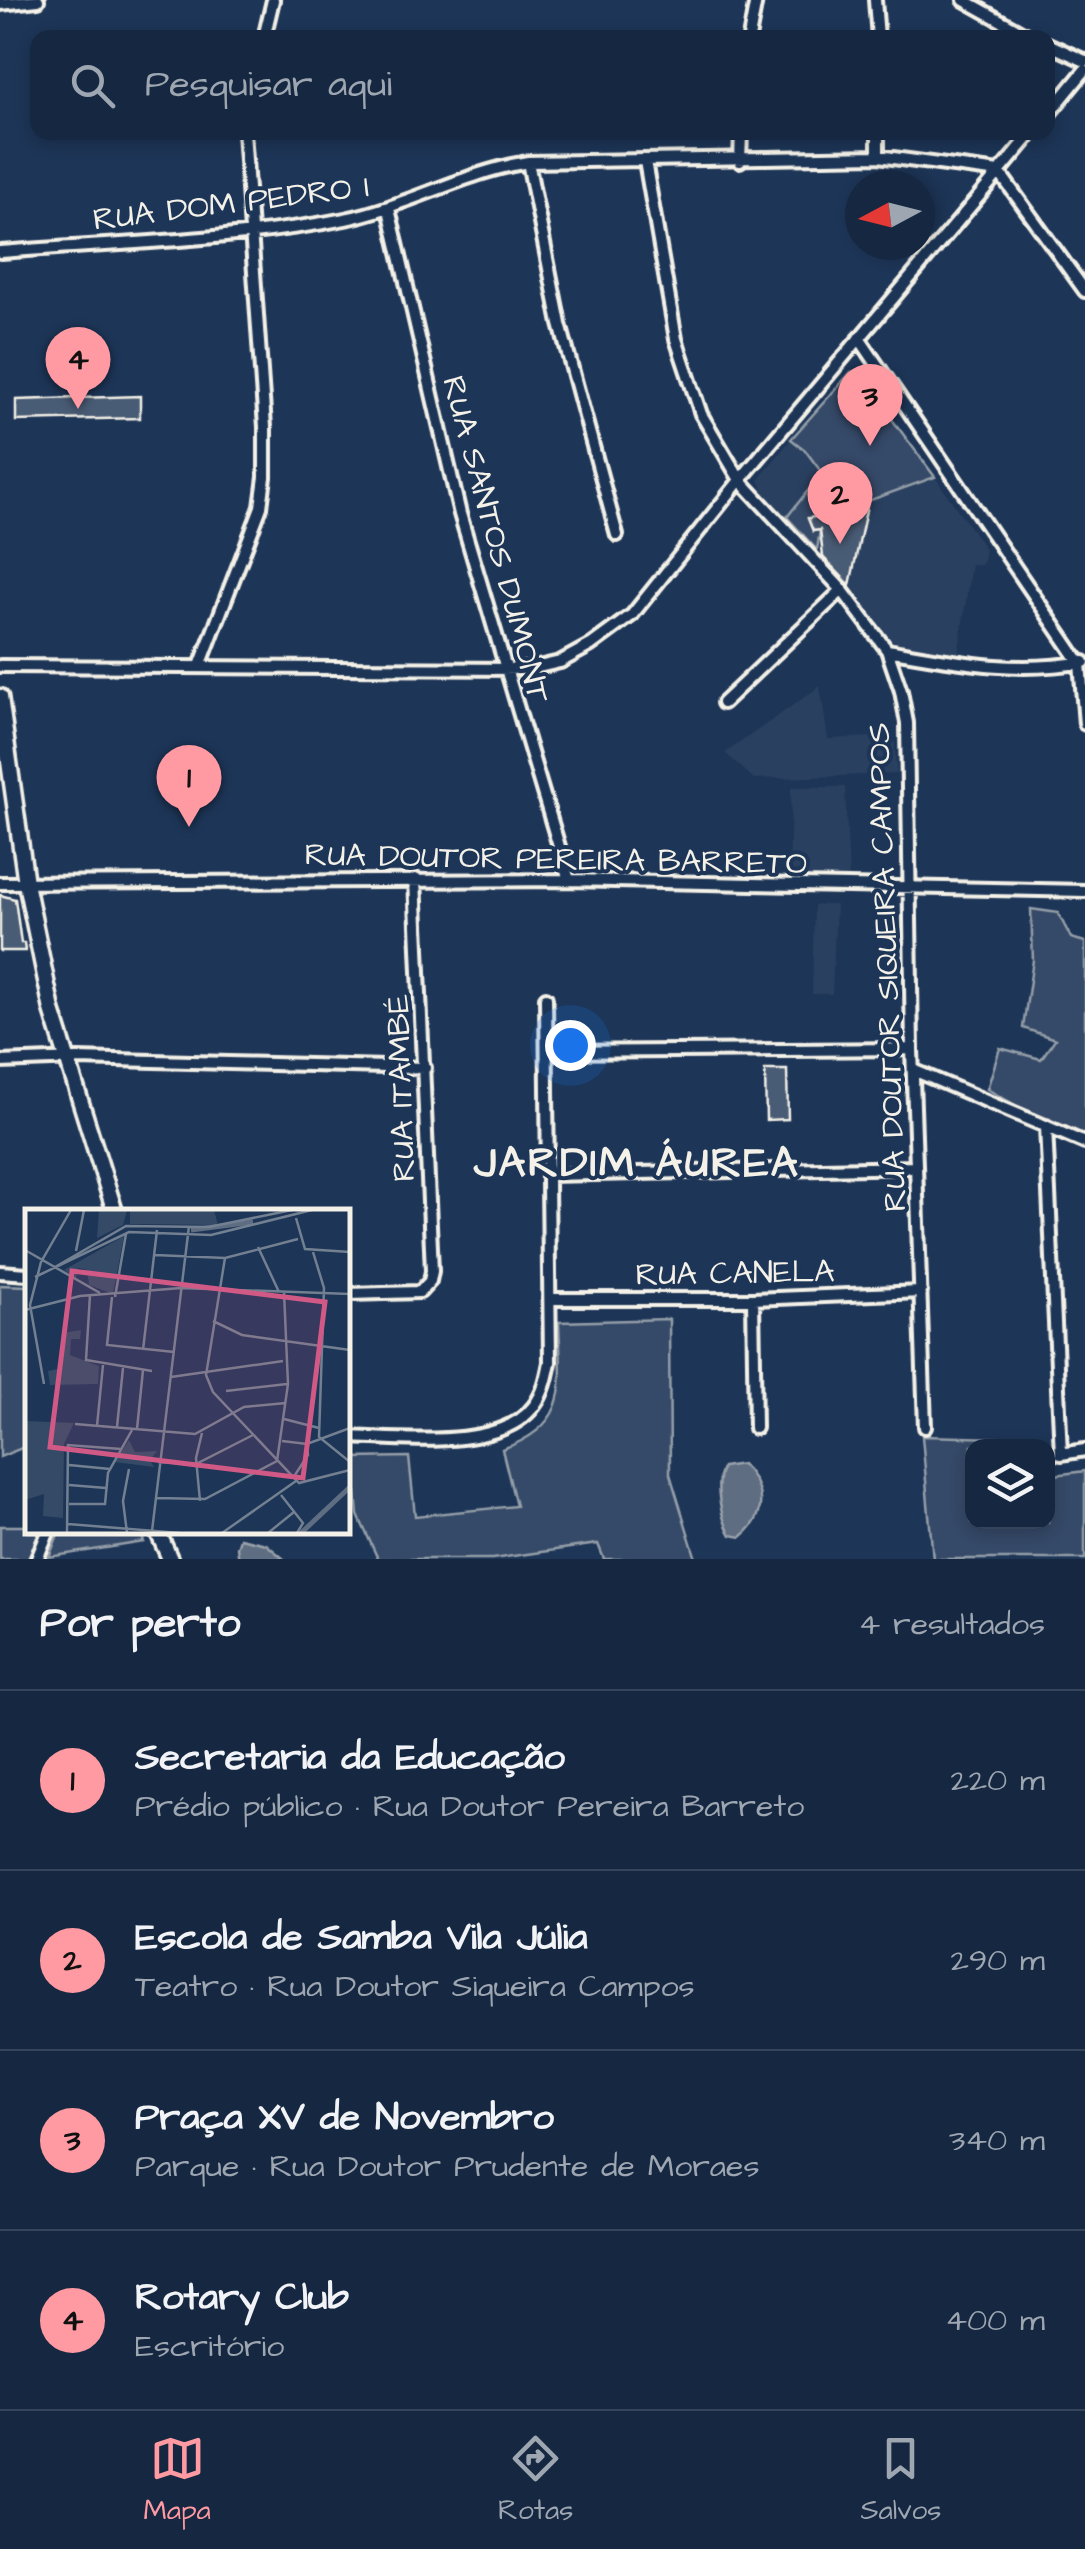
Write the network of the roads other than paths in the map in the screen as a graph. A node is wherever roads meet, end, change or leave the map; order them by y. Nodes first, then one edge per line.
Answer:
1 (38, 0) edge
2 (273, 0) edge
3 (756, 0) edge
4 (964, 0) edge
5 (877, 1) edge
6 (0, 4) edge
7 (266, 30) edge
8 (750, 30) edge
9 (878, 30) edge
10 (1018, 30) edge
11 (1055, 47) edge
12 (1085, 61) edge
13 (1085, 70) edge
14 (1055, 106) edge
15 (244, 140) edge
16 (741, 140) edge
17 (878, 140) edge
18 (1026, 140) edge
19 (878, 156) junction
20 (740, 160) junction
21 (644, 161) junction
22 (528, 162) junction
23 (1000, 172) junction
24 (388, 208) junction
25 (249, 232) junction
26 (0, 252) edge
27 (1085, 291) edge
28 (859, 338) junction
29 (740, 480) junction
30 (617, 535) dead end
31 (842, 590) junction
32 (887, 650) junction
33 (1082, 662) edge
34 (0, 666) edge
35 (200, 666) junction
36 (506, 668) junction
37 (0, 696) edge
38 (723, 703) dead end
39 (1085, 724) edge
40 (415, 880) junction
41 (569, 880) junction
42 (0, 882) edge
43 (26, 883) junction
44 (912, 888) junction
45 (1085, 891) edge
46 (546, 998) dead end
47 (912, 1049) junction
48 (547, 1052) junction
49 (66, 1060) junction
50 (0, 1062) edge
51 (425, 1068) junction
52 (913, 1070) junction
53 (1046, 1126) junction
54 (1085, 1142) edge
55 (916, 1167) junction
56 (548, 1175) junction
57 (114, 1209) edge
58 (0, 1272) edge
59 (25, 1274) edge
60 (922, 1292) junction
61 (350, 1294) edge
62 (550, 1299) junction
63 (753, 1299) junction
64 (755, 1428) dead end
65 (925, 1428) dead end
66 (350, 1437) edge
67 (1085, 1450) edge
68 (47, 1534) edge
69 (159, 1534) edge
70 (37, 1559) edge
71 (170, 1559) edge

1 - 6 street
2 - 7 street
3 - 8 street
4 - 10 street
5 - 9 street
11 - 12 street
13 - 14 street
15 - 25 street
16 - 20 street
17 - 19 street
18 - 23 street
19 - 20 street, RUA DOM PEDRO I
19 - 23 street, RUA DOM PEDRO I
20 - 21 street, RUA DOM PEDRO I
21 - 22 street, RUA DOM PEDRO I
21 - 29 street, RUA DOUTOR SIQUEIRA CAMPOS
22 - 24 street, RUA DOM PEDRO I
22 - 30 street
23 - 27 street
23 - 28 street
24 - 25 street, RUA DOM PEDRO I
24 - 36 street, RUA SANTOS DUMONT
25 - 26 street, RUA DOM PEDRO I
25 - 35 street
28 - 29 street
28 - 33 street
29 - 31 street, RUA DOUTOR SIQUEIRA CAMPOS
29 - 36 street
31 - 32 street, RUA DOUTOR SIQUEIRA CAMPOS
31 - 38 street
32 - 33 street
32 - 44 street, RUA DOUTOR SIQUEIRA CAMPOS
33 - 39 street
34 - 35 street
35 - 36 street
36 - 41 street, RUA SANTOS DUMONT
37 - 43 main road
40 - 41 street, RUA DOUTOR PEREIRA BARRETO
40 - 43 street, RUA DOUTOR PEREIRA BARRETO
40 - 51 street, RUA ITAMBÉ
41 - 44 street, RUA DOUTOR PEREIRA BARRETO
42 - 43 street, RUA DOUTOR PEREIRA BARRETO
43 - 49 main road
44 - 45 street, RUA DOUTOR PEREIRA BARRETO
44 - 47 street, RUA DOUTOR SIQUEIRA CAMPOS
46 - 48 street
47 - 48 street
47 - 52 street, RUA DOUTOR SIQUEIRA CAMPOS
48 - 56 street
49 - 50 street
49 - 51 street
49 - 57 main road
51 - 61 street, RUA ITAMBÉ
52 - 53 street
52 - 55 street, RUA DOUTOR SIQUEIRA CAMPOS
53 - 54 street
53 - 67 street
55 - 56 street
55 - 60 street, RUA DOUTOR SIQUEIRA CAMPOS
56 - 62 street
58 - 59 street
60 - 63 street, RUA CANELA
60 - 65 street, RUA DOUTOR SIQUEIRA CAMPOS
62 - 63 street, RUA CANELA
62 - 66 street
63 - 64 street
68 - 70 street
69 - 71 main road

